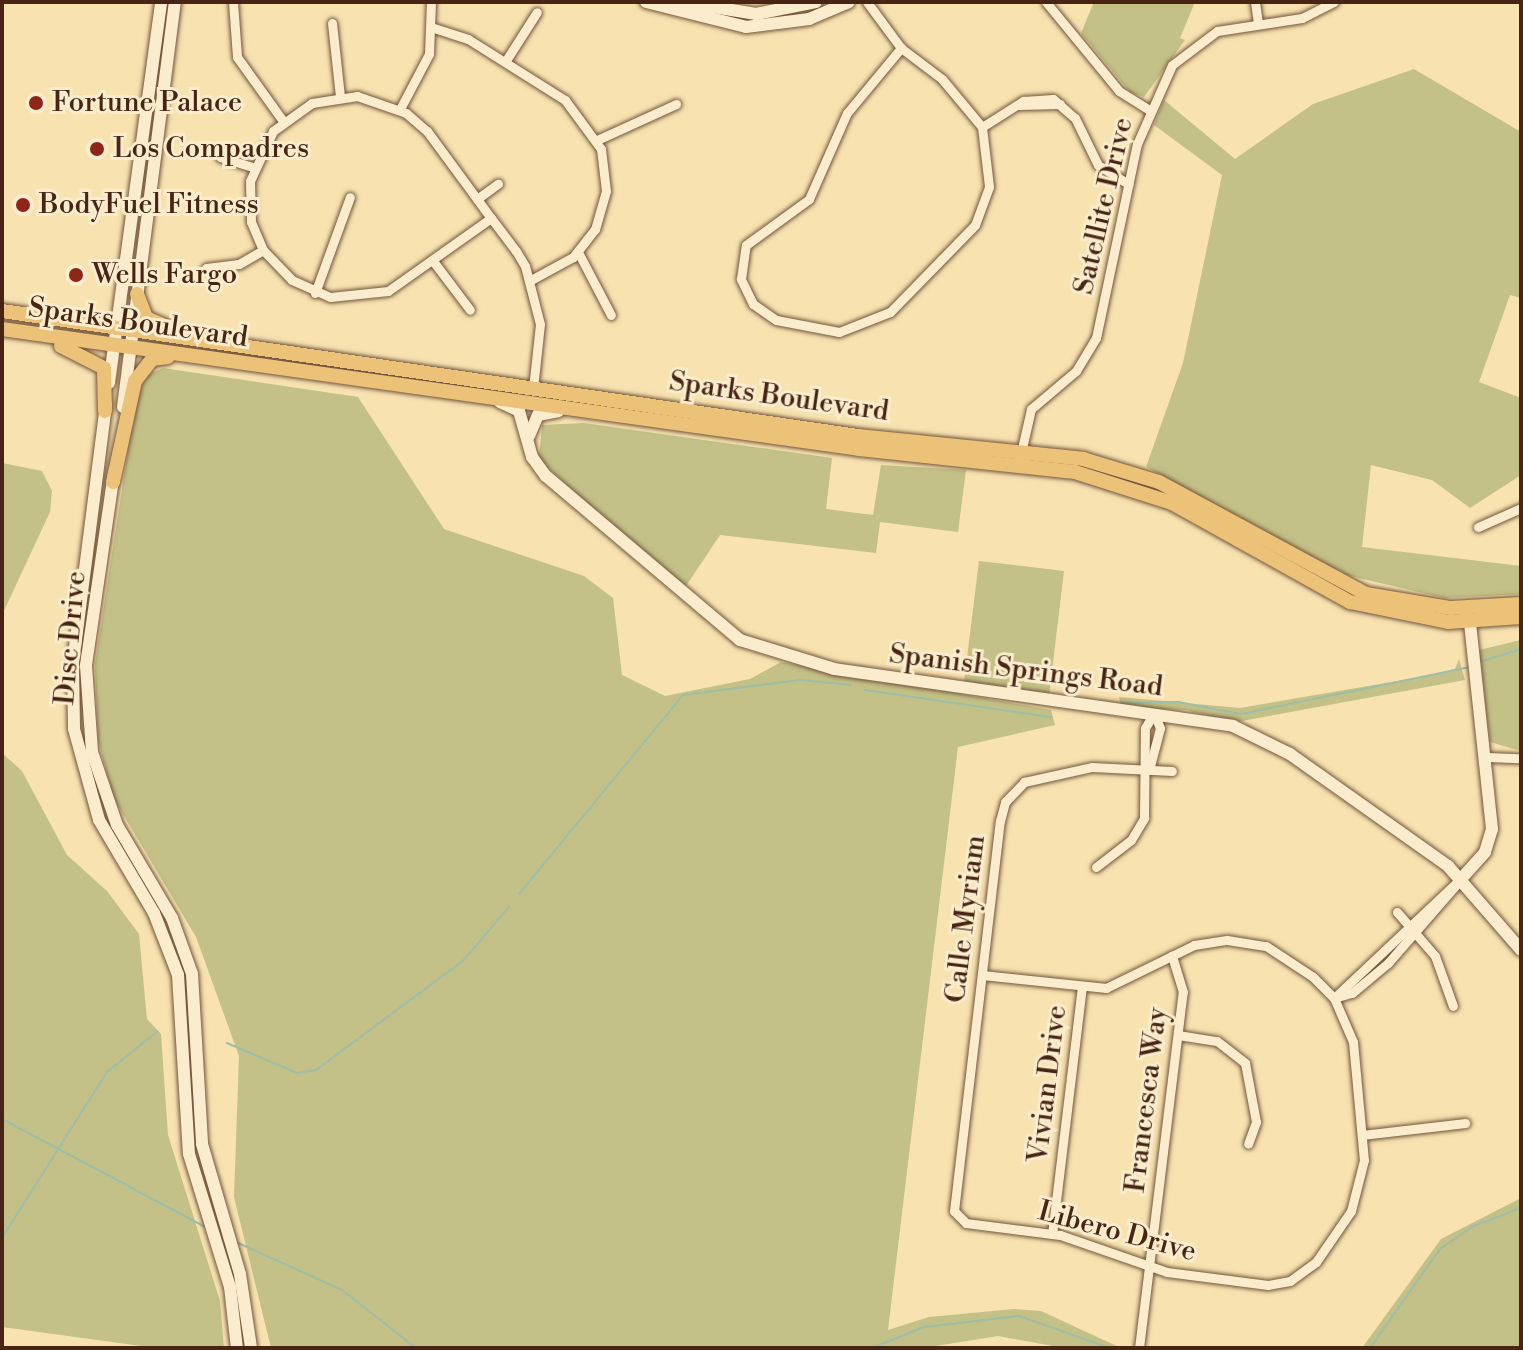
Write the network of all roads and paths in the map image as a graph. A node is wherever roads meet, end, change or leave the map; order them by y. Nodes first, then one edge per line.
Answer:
1 (161, 2) edge
2 (175, 2) edge
3 (233, 2) edge
4 (431, 2) edge
5 (646, 2) edge
6 (683, 2) edge
7 (816, 2) edge
8 (849, 2) edge
9 (867, 2) edge
10 (1046, 2) edge
11 (1255, 2) edge
12 (1334, 2) edge
13 (537, 12) dead end
14 (332, 23) dead end
15 (1258, 24) junction
16 (434, 28) junction
17 (901, 48) junction
18 (505, 62) junction
19 (340, 97) junction
20 (676, 104) dead end
21 (400, 109) junction
22 (1150, 110) junction
23 (283, 121) junction
24 (982, 127) junction
25 (597, 140) junction
26 (220, 157) dead end
27 (253, 167) junction
28 (498, 184) dead end
29 (1128, 184) junction
30 (350, 197) dead end
31 (477, 199) junction
32 (491, 218) junction
33 (263, 250) junction
34 (578, 252) junction
35 (433, 261) junction
36 (206, 268) dead end
37 (531, 280) junction
38 (315, 293) junction
39 (137, 294) junction
40 (470, 310) dead end
41 (2, 311) edge
42 (611, 315) dead end
43 (117, 327) junction
44 (133, 329) junction
45 (2, 332) edge
46 (113, 345) junction
47 (248, 347) junction
48 (131, 348) junction
49 (181, 356) junction
50 (390, 384) junction
51 (533, 388) junction
52 (478, 394) junction
53 (581, 410) junction
54 (105, 411) junction
55 (665, 422) junction
56 (529, 443) junction
57 (1020, 457) junction
58 (113, 482) junction
59 (1521, 508) edge
60 (1478, 527) dead end
61 (1423, 605) junction
62 (1521, 606) edge
63 (1521, 617) edge
64 (1470, 622) junction
65 (1154, 713) junction
66 (1485, 757) junction
67 (1521, 758) edge
68 (1149, 770) junction
69 (1172, 771) dead end
70 (1096, 867) dead end
71 (1461, 879) junction
72 (1397, 912) dead end
73 (1413, 929) junction
74 (1521, 950) edge
75 (1172, 956) junction
76 (982, 975) junction
77 (1082, 987) junction
78 (1334, 998) junction
79 (1453, 1006) dead end
80 (1178, 1035) junction
81 (1465, 1123) dead end
82 (1362, 1135) junction
83 (1248, 1144) dead end
84 (957, 1217) joint
85 (1052, 1234) junction
86 (1149, 1269) junction
87 (237, 1348) edge
88 (251, 1348) edge
89 (1139, 1348) edge

1 - 43 main road, Disc Drive
2 - 39 main road, Disc Drive
3 - 23 street
4 - 16 street
5 - 8 main road
6 - 7 main road
9 - 17 street
10 - 22 street
11 - 15 street
12 - 15 street, Satellite Drive
13 - 18 street
14 - 19 street
15 - 22 street, Satellite Drive
16 - 18 street
16 - 21 street
17 - 24 street
17 - 24 street
18 - 25 street
19 - 21 street
19 - 23 street
20 - 25 street
21 - 31 street
22 - 29 street, Satellite Drive
23 - 27 street
24 - 29 street
25 - 34 street
26 - 27 street
27 - 33 street
28 - 31 street
29 - 57 street, Satellite Drive
30 - 38 street
31 - 32 street
32 - 35 street
32 - 37 street
33 - 36 street
33 - 38 street
34 - 37 street
34 - 42 street
35 - 38 street
35 - 40 street
37 - 51 street
39 - 44 main road, Disc Drive
39 - 47 main road
41 - 43 main road, Sparks Boulevard
43 - 44 main road, Sparks Boulevard
43 - 46 main road, Disc Drive
44 - 47 main road, Sparks Boulevard
44 - 48 main road, Disc Drive
45 - 46 main road, Sparks Boulevard
45 - 54 main road
46 - 48 main road, Sparks Boulevard
46 - 54 main road, Disc Drive
47 - 51 main road, Sparks Boulevard
48 - 49 main road, Sparks Boulevard
48 - 58 main road, Disc Drive
49 - 50 main road, Sparks Boulevard
49 - 58 main road
50 - 51 main road
50 - 52 main road, Sparks Boulevard
51 - 55 main road
51 - 57 main road, Sparks Boulevard
52 - 53 main road, Sparks Boulevard
52 - 56 main road, Spanish Springs Road
53 - 55 main road, Sparks Boulevard
53 - 56 main road
54 - 87 main road, Disc Drive
55 - 57 main road, Sparks Boulevard
56 - 65 main road, Spanish Springs Road
57 - 61 main road, Sparks Boulevard
57 - 64 main road, Sparks Boulevard
58 - 88 main road, Disc Drive
59 - 60 street
61 - 62 main road, Sparks Boulevard
61 - 64 main road
62 - 64 main road
63 - 64 main road, Sparks Boulevard
64 - 66 main road
65 - 68 street
65 - 71 main road, Spanish Springs Road
66 - 67 street
66 - 71 main road
68 - 69 street, Calle Myriam
68 - 70 street
68 - 76 street, Calle Myriam
71 - 73 street
71 - 74 main road, Spanish Springs Road
72 - 73 street
73 - 78 street
73 - 79 street
75 - 77 street, Libero Drive
75 - 78 street, Libero Drive
75 - 80 street, Francesca Way
76 - 77 street, Libero Drive
76 - 84 street, Calle Myriam
77 - 85 street, Vivian Drive
78 - 82 street, Libero Drive
80 - 83 street
80 - 86 street, Francesca Way
81 - 82 street
82 - 86 street, Libero Drive
84 - 85 street, Libero Drive
85 - 86 street, Libero Drive
86 - 89 street, Francesca Way

